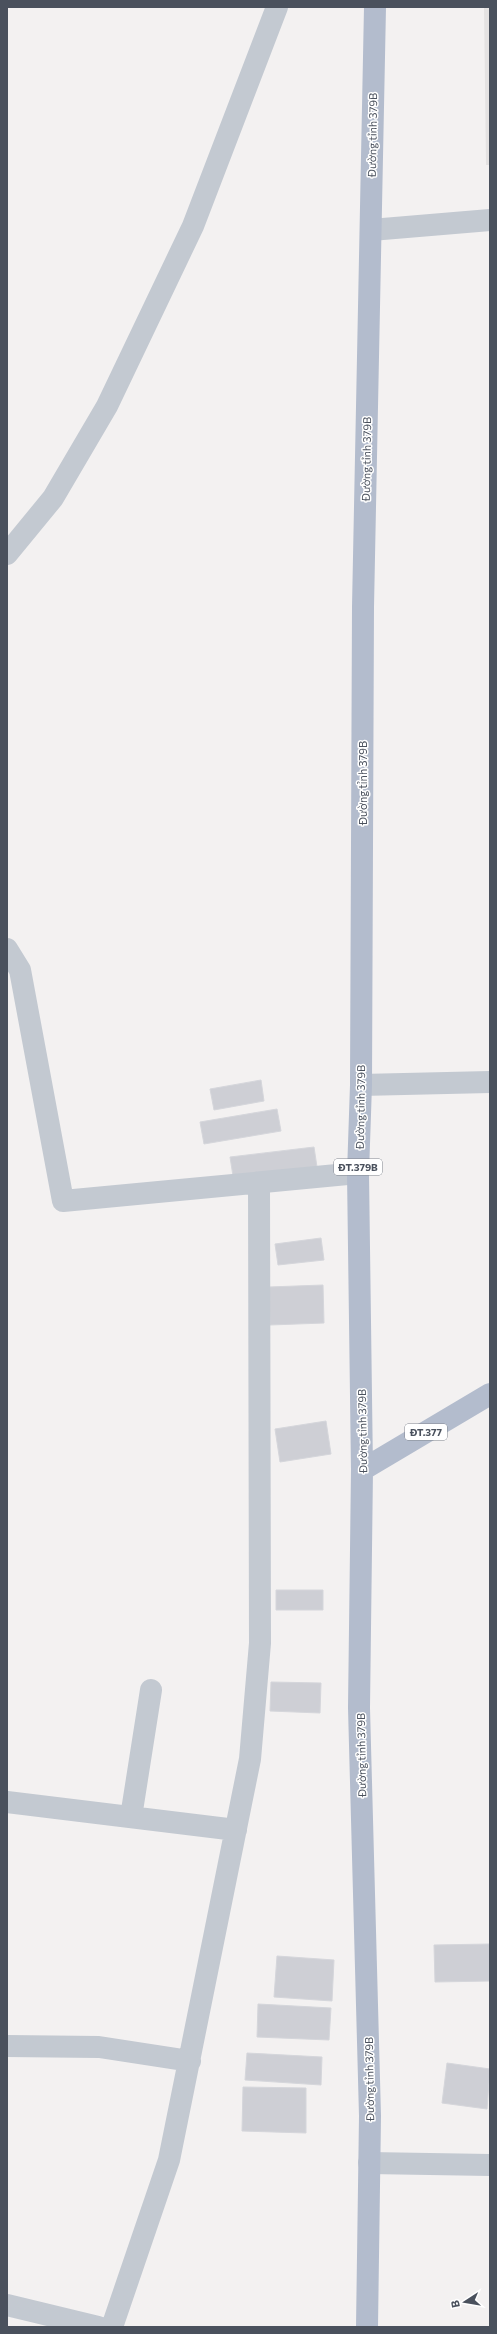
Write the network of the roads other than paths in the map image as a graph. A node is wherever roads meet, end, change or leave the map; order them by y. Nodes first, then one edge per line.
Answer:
1 (277, 7) edge
2 (375, 7) edge
3 (490, 220) edge
4 (370, 230) junction
5 (7, 554) edge
6 (7, 949) edge
7 (490, 1082) edge
8 (361, 1085) junction
9 (358, 1173) junction
10 (259, 1183) junction
11 (490, 1394) edge
12 (362, 1470) junction
13 (151, 1690) dead end
14 (7, 1802) edge
15 (131, 1817) junction
16 (236, 1830) junction
17 (7, 2046) edge
18 (190, 2061) junction
19 (369, 2164) junction
20 (490, 2165) edge
21 (7, 2305) edge
22 (98, 2327) edge
23 (112, 2327) edge
24 (367, 2327) edge

1 - 5 street
2 - 4 main road, Đường tỉnh 379B / ĐT.379B
3 - 4 street
4 - 8 main road, Đường tỉnh 379B / ĐT.379B
6 - 10 street
7 - 8 street
8 - 9 main road, Đường tỉnh 379B / ĐT.379B
9 - 10 street
9 - 12 main road, Đường tỉnh 379B / ĐT.379B
10 - 16 street
11 - 12 main road, ĐT.377
12 - 19 main road, Đường tỉnh 379B / ĐT.379B
13 - 15 street
14 - 15 street
15 - 16 street
16 - 18 street
17 - 18 street
18 - 23 street
19 - 20 street
19 - 24 main road, Đường tỉnh 379B / ĐT.379B
21 - 22 street

